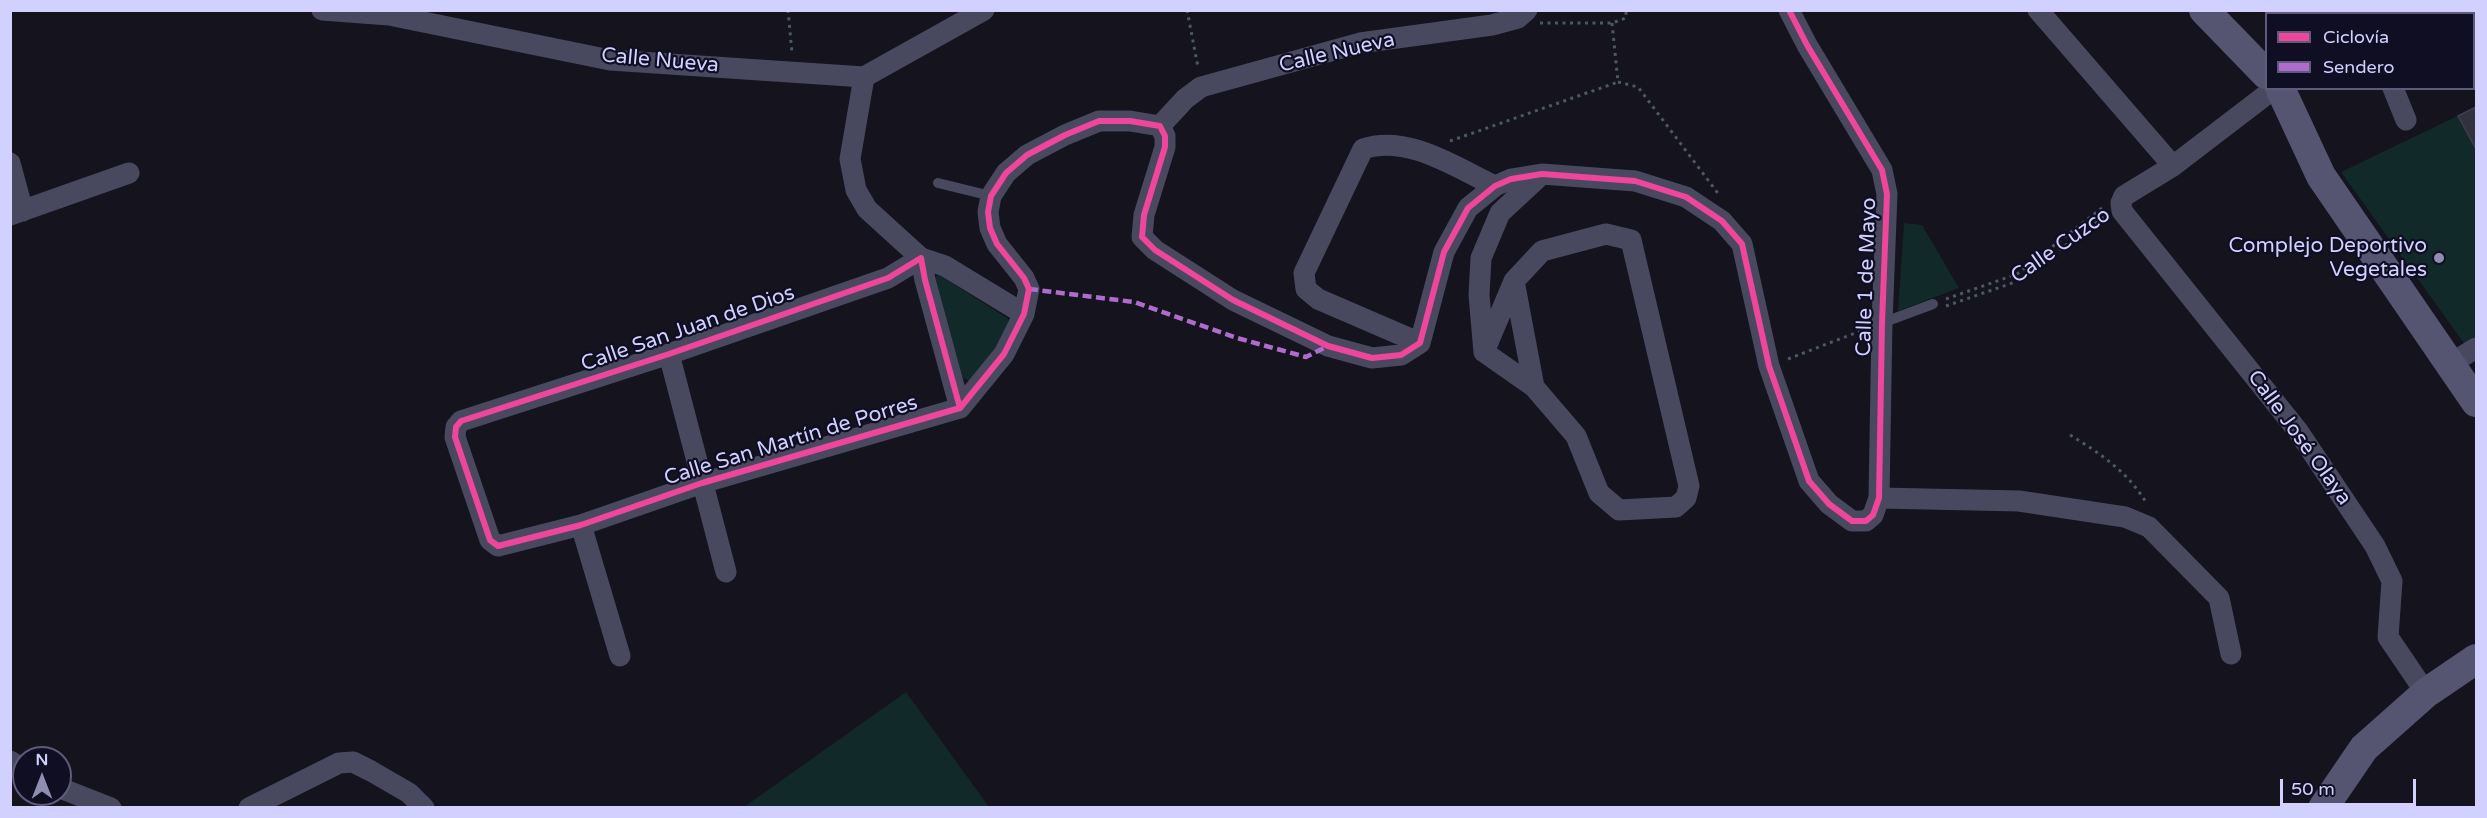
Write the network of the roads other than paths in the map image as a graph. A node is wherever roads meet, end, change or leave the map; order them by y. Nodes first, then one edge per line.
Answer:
1 (322, 10) edge
2 (984, 10) edge
3 (1789, 10) edge
4 (2038, 10) edge
5 (2205, 10) edge
6 (1522, 14) edge
7 (2265, 73) edge
8 (864, 77) junction
9 (2272, 90) edge
10 (2281, 90) edge
11 (2394, 90) edge
12 (2406, 120) dead end
13 (1160, 126) junction
14 (10, 163) edge
15 (2173, 166) junction
16 (129, 173) dead end
17 (1542, 174) junction
18 (938, 183) dead end
19 (1495, 186) junction
20 (991, 196) junction
21 (2121, 203) joint
22 (17, 213) edge
23 (921, 258) junction
24 (1514, 281) junction
25 (1933, 304) road end
26 (1024, 314) junction
27 (1881, 323) junction
28 (1420, 343) junction
29 (2476, 348) edge
30 (1484, 351) junction
31 (669, 354) junction
32 (2450, 364) junction
33 (1534, 387) junction
34 (2476, 402) edge
35 (960, 408) junction
36 (702, 483) junction
37 (1880, 498) junction
38 (581, 525) junction
39 (490, 540) joint
40 (726, 572) dead end
41 (2231, 654) dead end
42 (620, 656) dead end
43 (2476, 659) edge
44 (2426, 693) junction
45 (72, 792) edge
46 (111, 807) edge
47 (249, 807) edge
48 (424, 807) edge
49 (2323, 807) edge

1 - 8 street, Calle Nueva
2 - 8 street
3 - 27 street, Calle 1 de Mayo
4 - 15 street
5 - 7 street
6 - 13 street, Calle Nueva
8 - 23 street
9 - 15 street, Calle Cuzco
10 - 32 street
11 - 12 street
13 - 20 street
13 - 28 street
14 - 22 street
15 - 21 street, Calle Cuzco
16 - 22 street
17 - 19 street
17 - 30 street
17 - 37 street
18 - 20 lane
19 - 28 street
19 - 28 street
20 - 26 street
21 - 44 street, Calle José Olaya
23 - 26 street
23 - 31 street, Calle San Juan de Dios
23 - 35 street
24 - 30 street
24 - 33 street
24 - 33 street
25 - 27 lane
26 - 35 street
27 - 37 street, Calle 1 de Mayo
29 - 32 street
30 - 33 street
31 - 36 street
31 - 39 street, Calle San Juan de Dios
32 - 34 street
35 - 36 street, Calle San Martín de Porres
36 - 38 street, Calle San Martín de Porres
36 - 40 street
37 - 41 street
38 - 39 street, Calle San Martín de Porres
38 - 42 street
43 - 44 street
44 - 49 street
45 - 46 street
47 - 48 street

